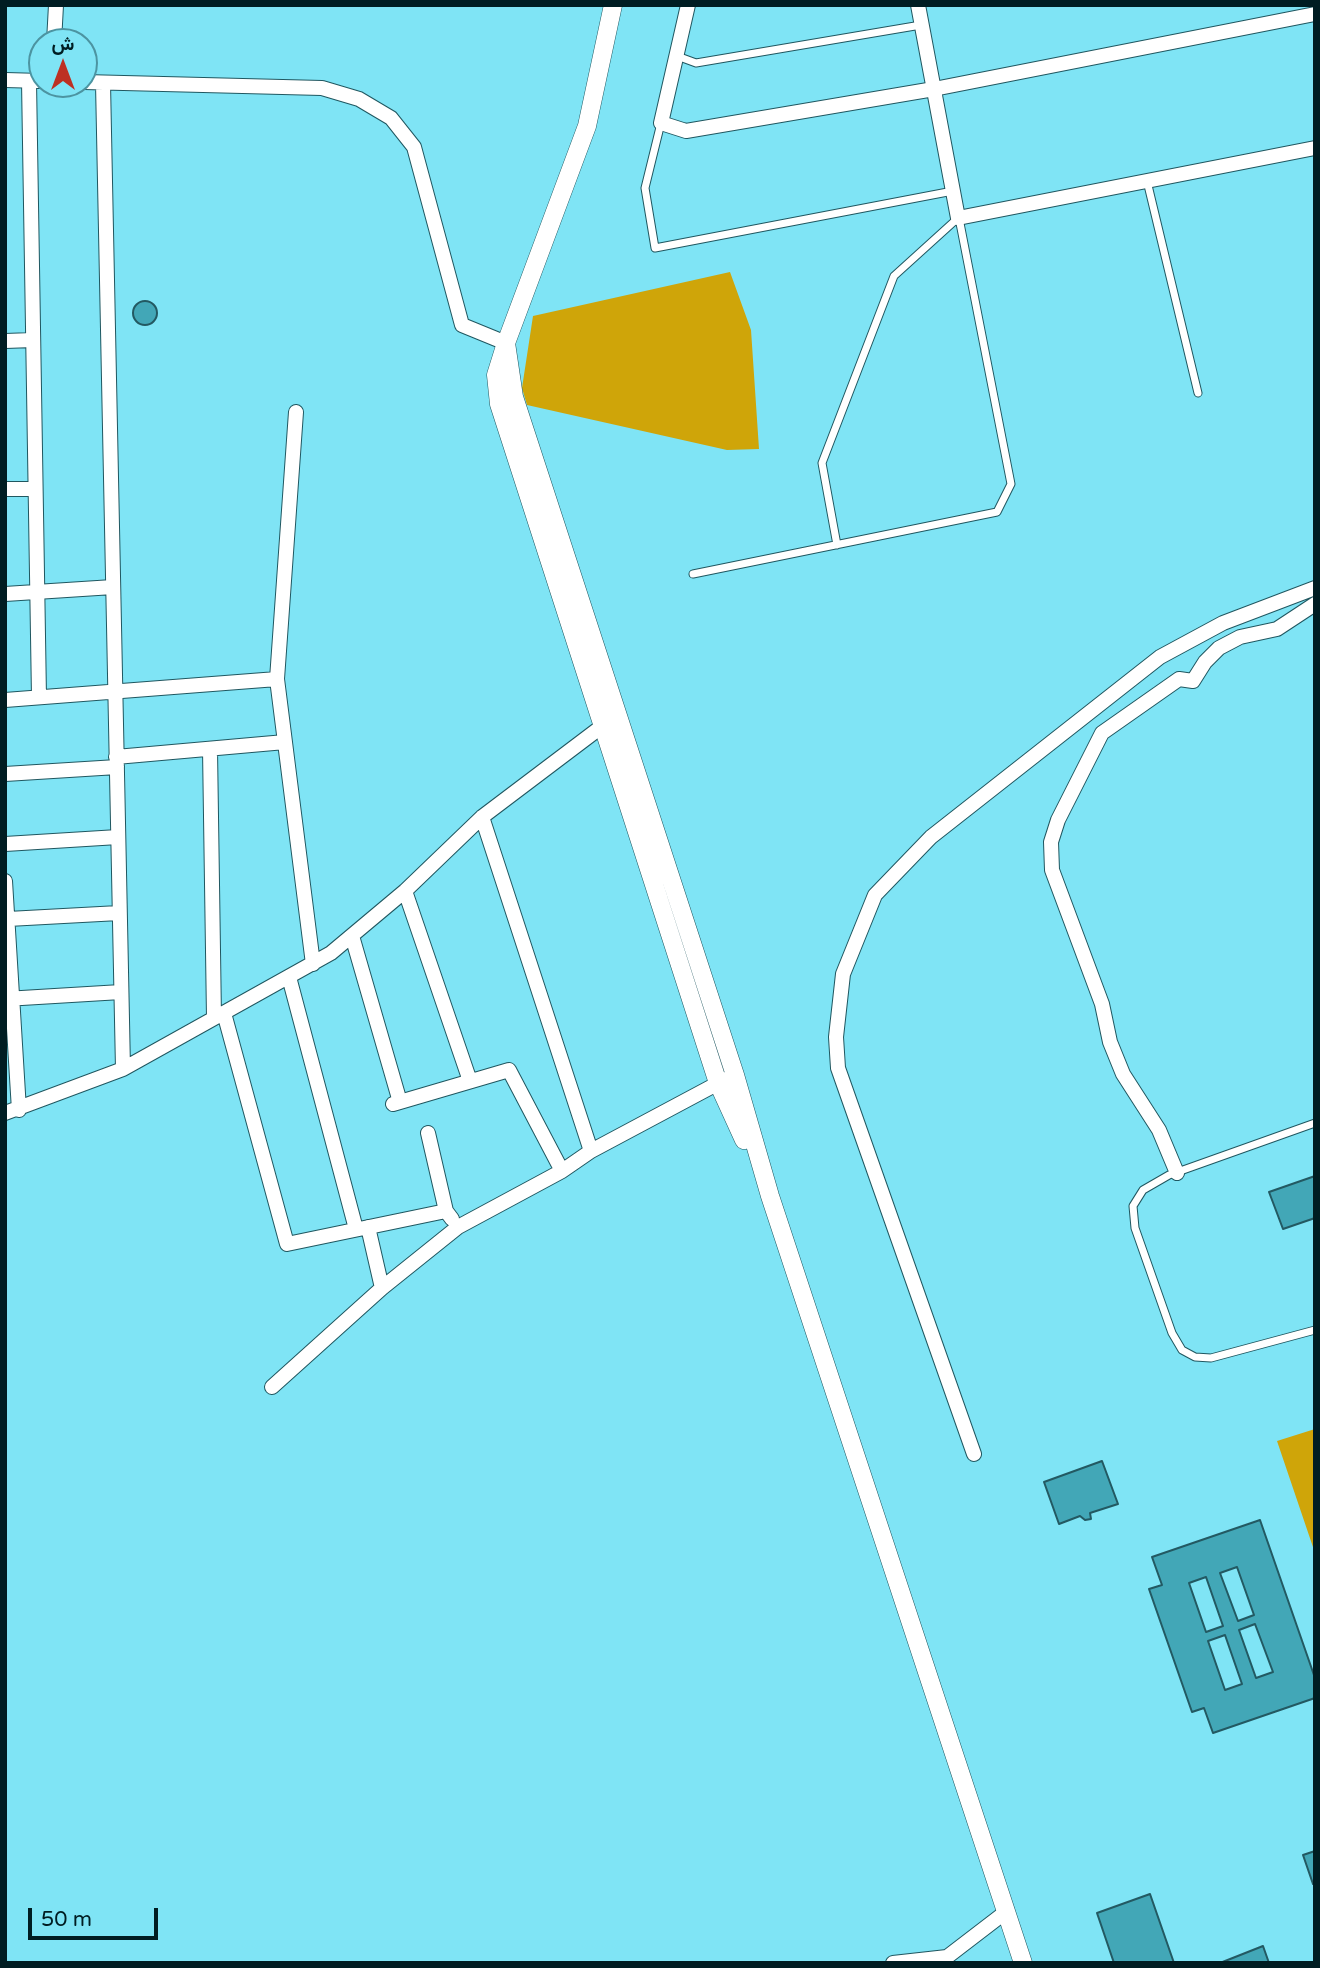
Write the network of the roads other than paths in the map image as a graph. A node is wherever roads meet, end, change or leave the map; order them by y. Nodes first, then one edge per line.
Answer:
1 (56, 5) edge
2 (613, 5) edge
3 (688, 5) edge
4 (918, 5) edge
5 (1315, 14) edge
6 (922, 24) junction
7 (55, 28) edge
8 (677, 56) junction
9 (5, 80) edge
10 (28, 81) edge
11 (98, 83) edge
12 (103, 83) junction
13 (934, 89) junction
14 (36, 98) edge
15 (661, 123) junction
16 (1315, 148) edge
17 (1147, 181) junction
18 (953, 191) junction
19 (958, 218) junction
20 (33, 340) junction
21 (5, 341) edge
22 (506, 343) junction
23 (1198, 393) dead end
24 (296, 412) dead end
25 (5, 489) edge
26 (35, 489) junction
27 (837, 545) junction
28 (693, 574) dead end
29 (113, 587) junction
30 (1315, 588) edge
31 (37, 592) junction
32 (5, 594) edge
33 (1315, 604) edge
34 (277, 679) junction
35 (115, 693) junction
36 (39, 697) junction
37 (5, 699) edge
38 (617, 714) junction
39 (603, 726) junction
40 (285, 742) junction
41 (210, 749) junction
42 (116, 762) junction
43 (5, 774) edge
44 (482, 817) junction
45 (118, 837) junction
46 (5, 844) edge
47 (5, 881) edge
48 (405, 891) junction
49 (119, 913) junction
50 (8, 919) junction
51 (352, 936) junction
52 (313, 964) junction
53 (289, 977) junction
54 (121, 992) junction
55 (9, 999) edge
56 (219, 1016) junction
57 (122, 1069) junction
58 (727, 1079) junction
59 (470, 1081) junction
60 (12, 1111) edge
61 (1315, 1123) edge
62 (428, 1133) dead end
63 (591, 1151) junction
64 (562, 1171) junction
65 (1177, 1173) junction
66 (446, 1211) junction
67 (458, 1227) junction
68 (362, 1228) junction
69 (382, 1287) junction
70 (1315, 1330) edge
71 (272, 1387) dead end
72 (974, 1454) dead end
73 (1007, 1911) junction
74 (893, 1963) edge
75 (1023, 1963) edge

1 - 7 street
2 - 22 street
3 - 8 street
4 - 6 street
5 - 13 street
6 - 8 lane
6 - 13 street
8 - 15 street
9 - 10 street
11 - 12 street
12 - 22 street
12 - 29 street
13 - 15 street
13 - 18 street
14 - 20 street
15 - 18 lane
16 - 17 street
17 - 19 street
17 - 23 lane
18 - 19 street
19 - 27 lane
19 - 27 lane
20 - 21 street
20 - 26 street
22 - 38 street
22 - 39 street
24 - 34 street
25 - 26 street
26 - 31 street
27 - 28 lane
29 - 31 street
29 - 35 street
30 - 72 street
31 - 32 street
31 - 36 street
33 - 65 street
34 - 35 street
34 - 40 street
35 - 36 street
35 - 42 street
36 - 37 street
38 - 39 street
38 - 58 street
39 - 44 street
39 - 58 street
40 - 41 street
40 - 52 street
41 - 42 street
41 - 56 street
42 - 43 street
42 - 45 street
44 - 48 street
44 - 63 street
45 - 46 street
45 - 49 street
47 - 50 street
48 - 51 street
48 - 59 street
49 - 50 street
49 - 54 street
50 - 55 street
51 - 52 street
51 - 59 street
52 - 53 street
53 - 56 street
53 - 68 street
54 - 55 street
54 - 57 street
55 - 60 street
56 - 57 street
56 - 68 street
57 - 60 street
58 - 63 street
58 - 73 street
59 - 64 street
61 - 65 lane
62 - 66 street
63 - 64 street
64 - 67 street
65 - 70 lane
66 - 67 street
66 - 68 street
67 - 69 street
68 - 69 street
69 - 71 street
73 - 74 street
73 - 75 street

